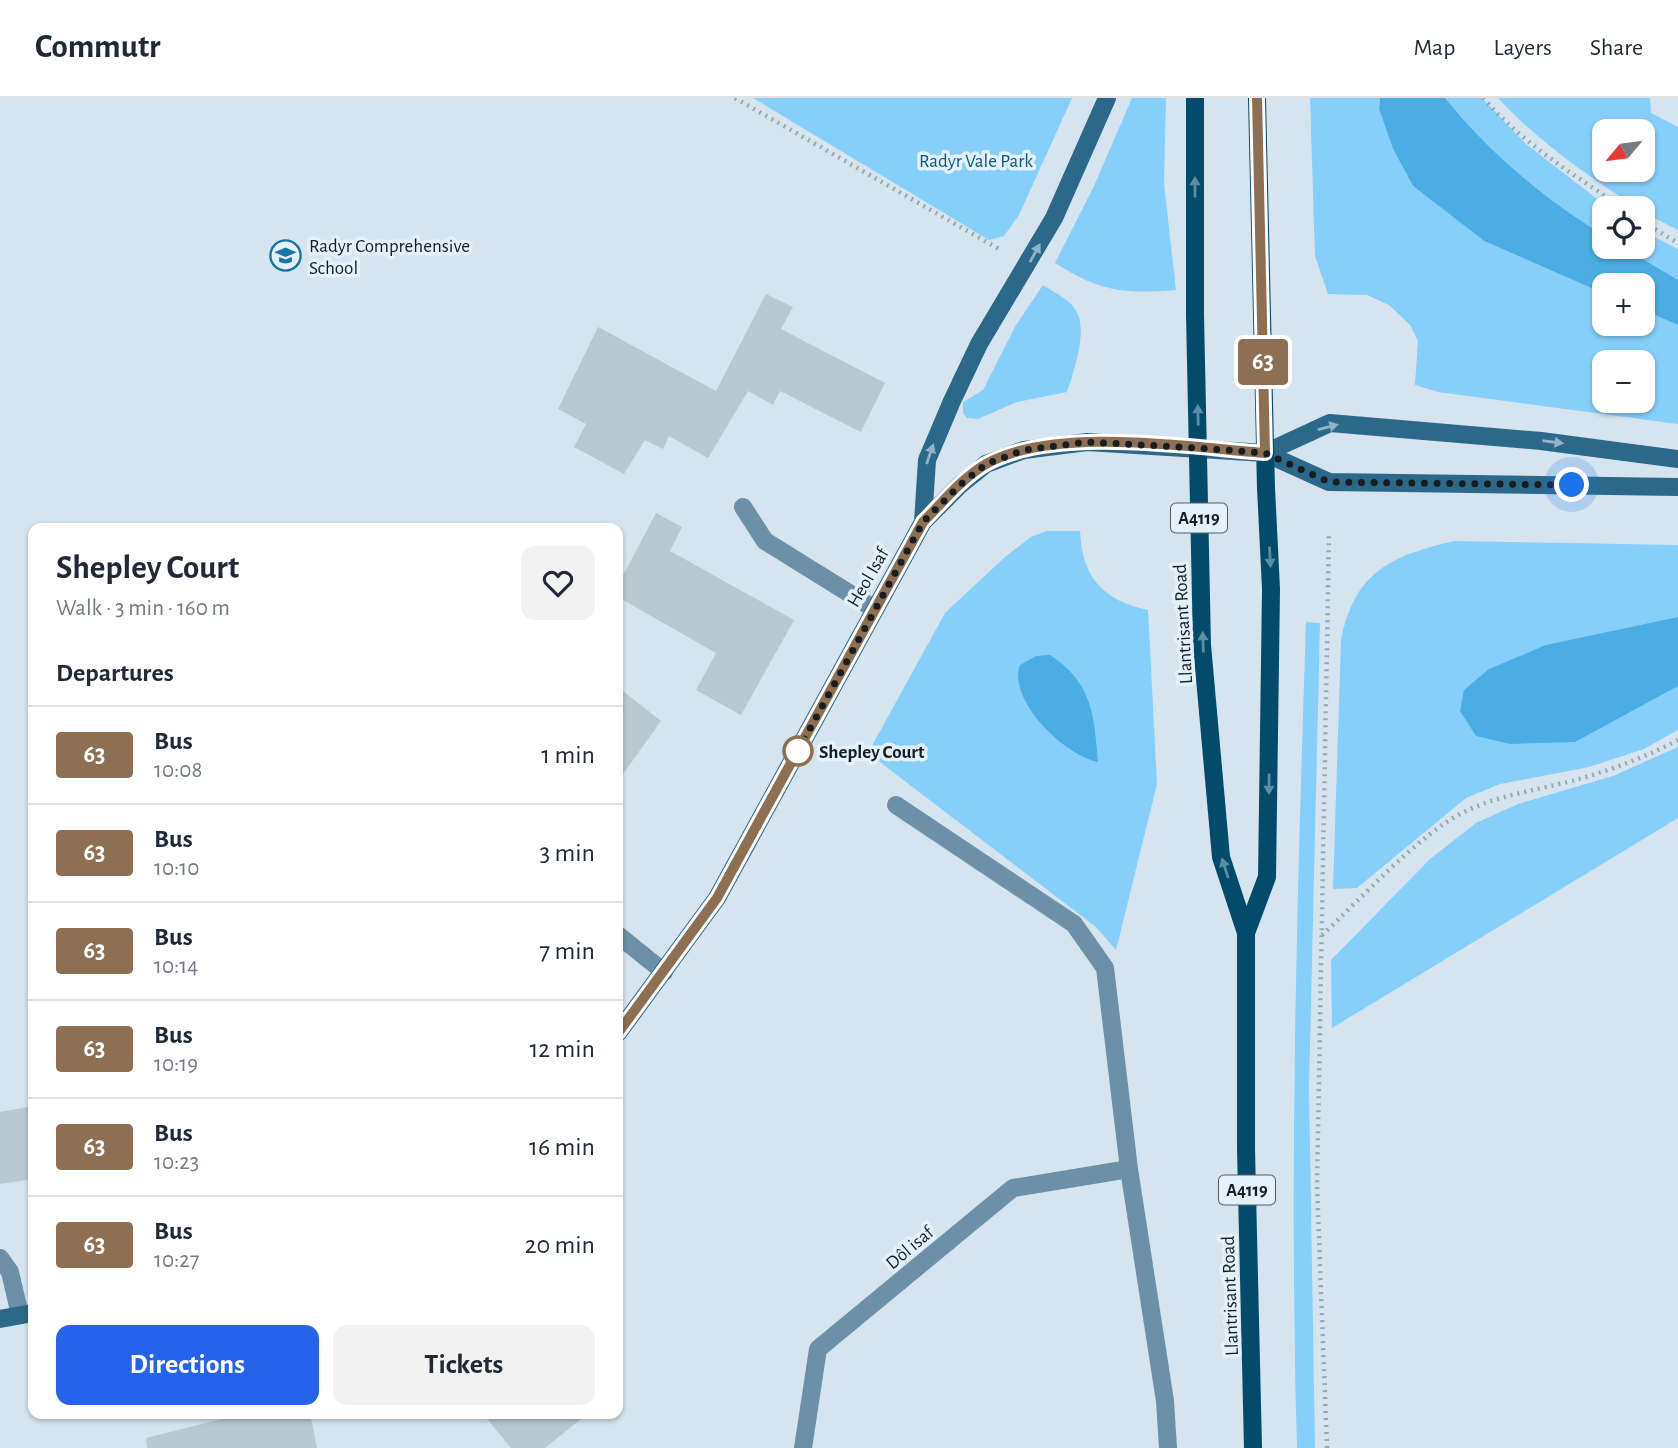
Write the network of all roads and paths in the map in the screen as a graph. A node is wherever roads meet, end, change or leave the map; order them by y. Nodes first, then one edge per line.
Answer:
1 (734, 98) edge
2 (1107, 98) edge
3 (1195, 98) edge
4 (1256, 98) edge
5 (1483, 98) edge
6 (1605, 196) edge
7 (1655, 229) edge
8 (1678, 243) edge
9 (999, 249) dead end
10 (1198, 448) junction
11 (1265, 453) junction
12 (1678, 459) edge
13 (1678, 487) edge
14 (743, 507) dead end
15 (923, 522) junction
16 (1329, 535) dead end
17 (873, 608) junction
18 (1678, 740) edge
19 (896, 805) dead end
20 (1246, 933) junction
21 (1322, 935) junction
22 (623, 939) edge
23 (664, 972) junction
24 (623, 1026) edge
25 (1129, 1170) junction
26 (0, 1258) edge
27 (27, 1314) edge
28 (0, 1319) edge
29 (803, 1448) edge
30 (1168, 1448) edge
31 (1253, 1448) edge
32 (1326, 1448) edge

1 - 9 path
15 -> 2 main road
10 -> 3 main road, Llantrisant Road / A4119
4 - 11 main road, Llantrisant Road / A4119
5 - 6 path
7 - 8 path
10 - 11 main road, Heol Isaf
10 - 15 main road, Heol Isaf
20 -> 10 main road, Llantrisant Road / A4119
11 -> 12 main road
11 - 13 main road
11 -> 20 main road, Llantrisant Road / A4119
14 - 17 street
15 - 17 main road, Heol Isaf
16 - 21 path
17 - 23 main road, Heol Isaf
18 - 21 path
19 - 25 street
20 - 31 main road, Llantrisant Road / A4119
21 - 32 path
22 - 23 street
23 - 24 main road, Heol Isaf
25 - 29 street, Dôl isaf
25 - 30 street
26 - 27 street
27 - 28 main road

